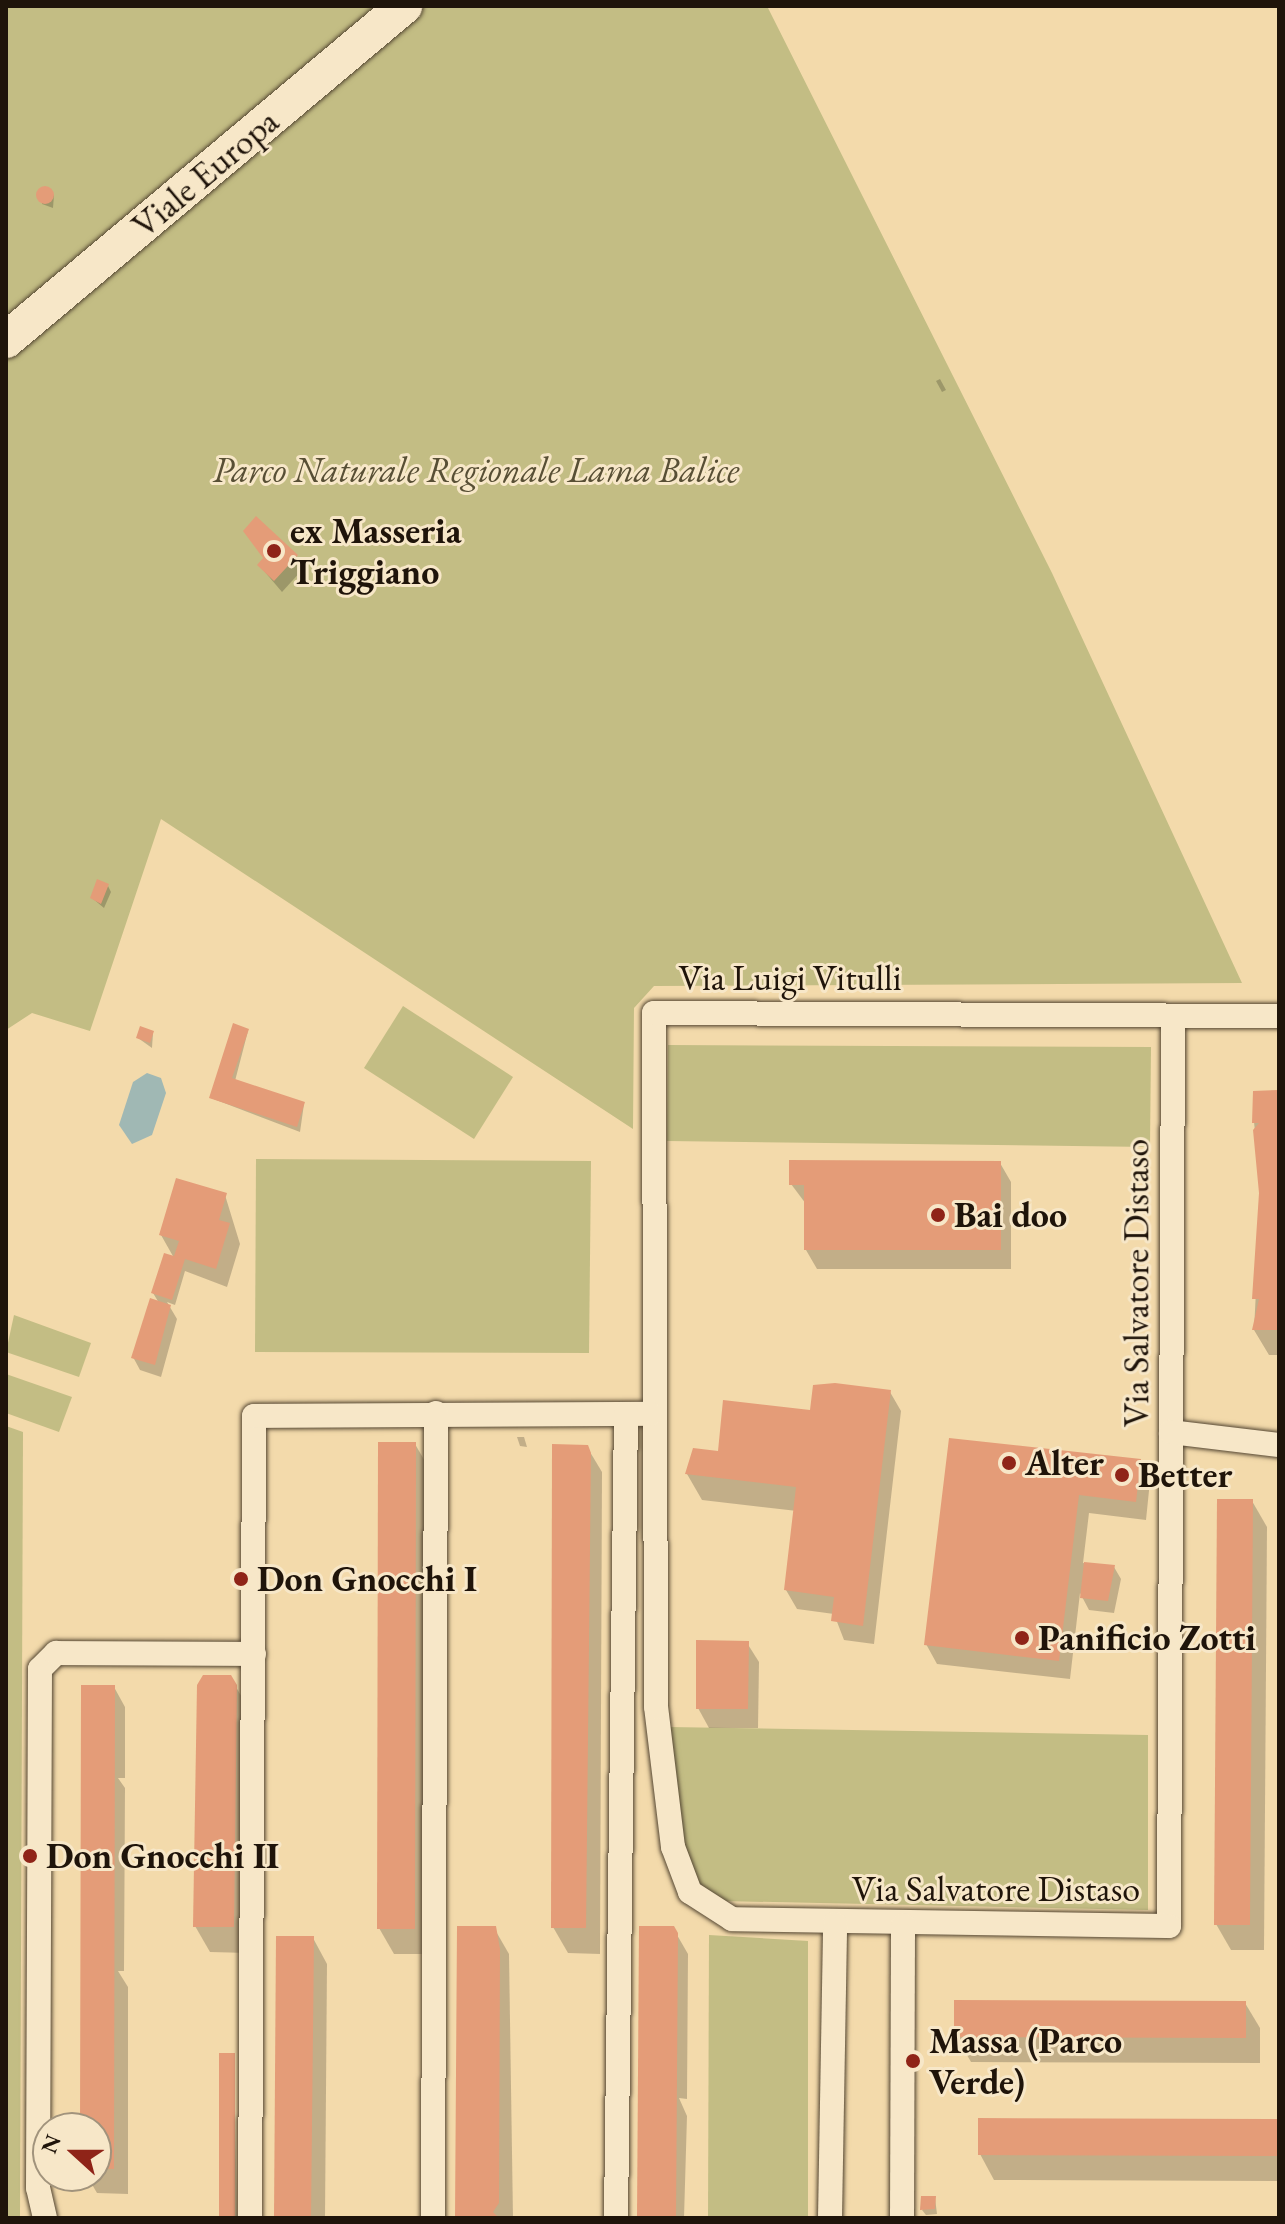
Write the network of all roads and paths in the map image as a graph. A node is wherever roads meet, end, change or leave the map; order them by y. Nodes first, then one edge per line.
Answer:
1 (404, 6) edge
2 (6, 340) edge
3 (1173, 1016) junction
4 (1279, 1016) edge
5 (436, 1413) junction
6 (638, 1414) junction
7 (1171, 1432) junction
8 (1279, 1445) edge
9 (254, 1654) junction
10 (835, 1924) junction
11 (903, 1925) junction
12 (45, 2218) edge
13 (250, 2218) edge
14 (433, 2218) edge
15 (616, 2218) edge
16 (830, 2218) edge
17 (902, 2218) edge

1 - 2 main road, Viale Europa
3 - 4 street, Via Luigi Vitulli
3 - 6 street, Via Luigi Vitulli
3 - 7 street, Via Salvatore Distaso
5 - 6 street
5 - 9 street
5 - 14 street
6 - 10 street, Via Salvatore Distaso
6 - 15 street
7 - 8 street
7 - 11 street, Via Salvatore Distaso
9 - 12 street
9 - 13 street
10 - 11 street, Via Salvatore Distaso
10 - 16 street
11 - 17 street

